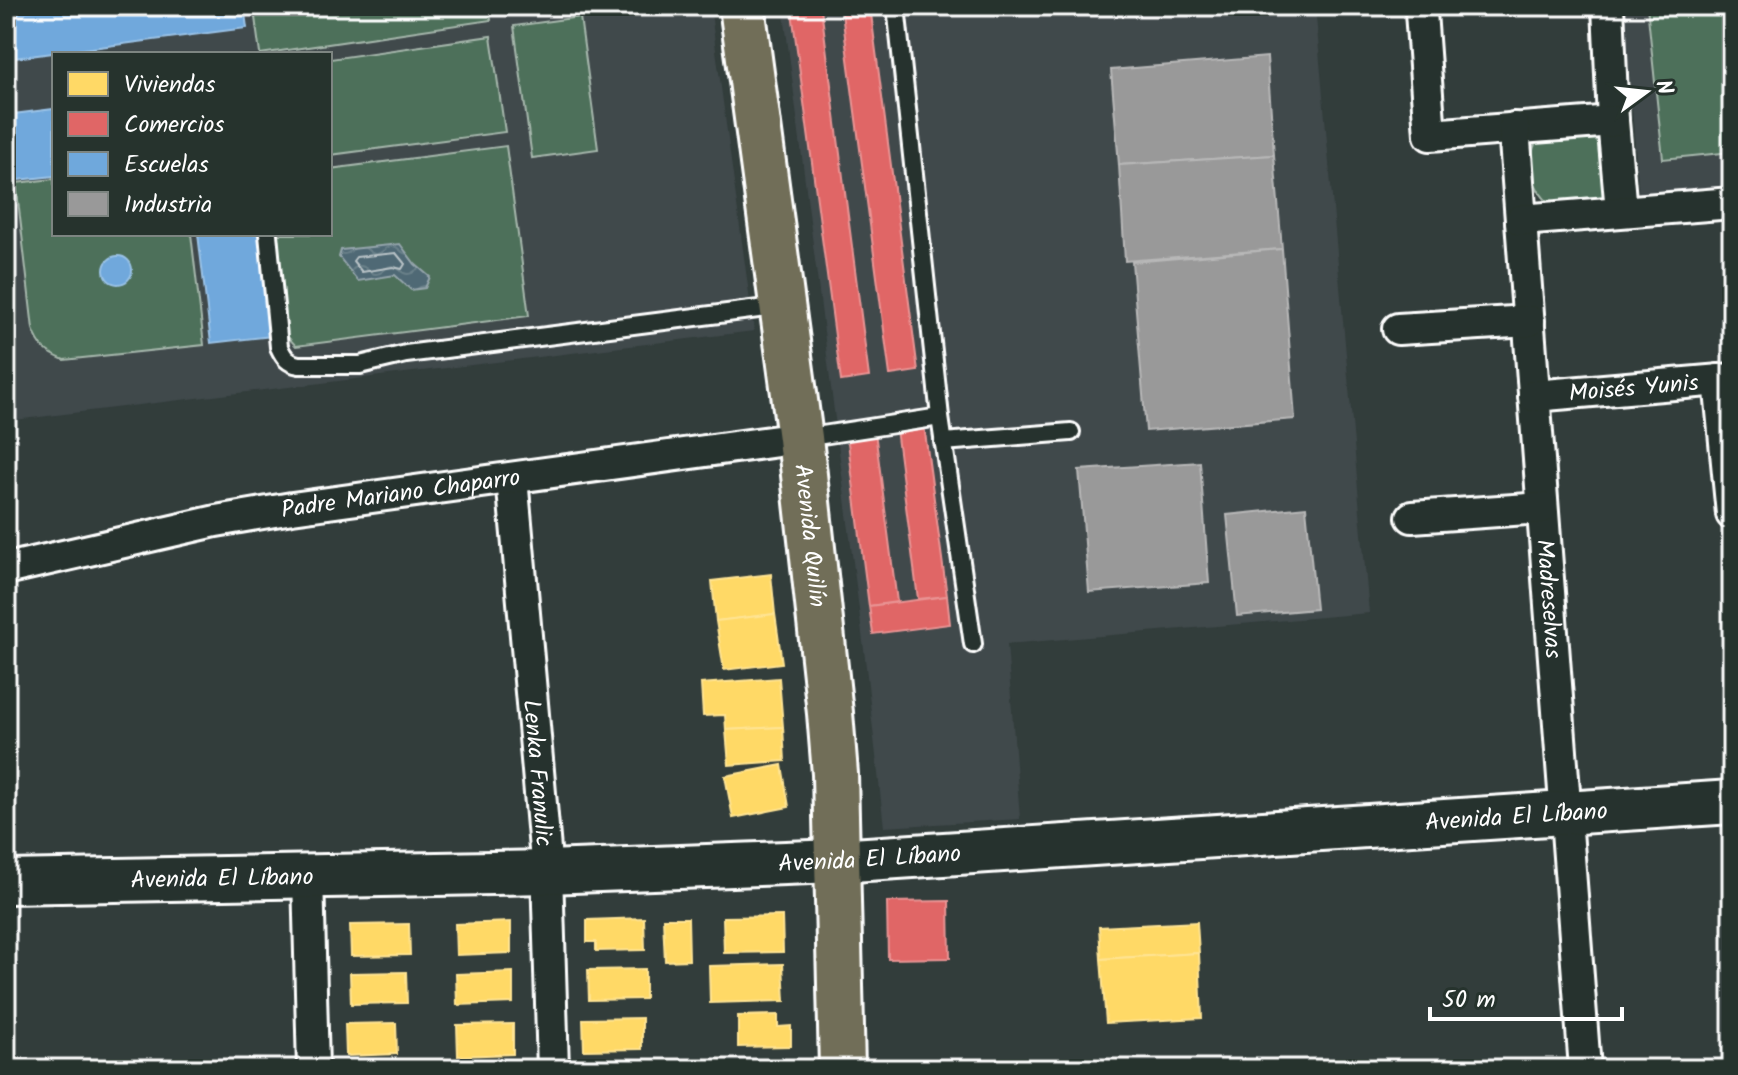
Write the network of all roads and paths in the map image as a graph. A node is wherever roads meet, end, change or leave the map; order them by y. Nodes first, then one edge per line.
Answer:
1 (742, 6) edge
2 (896, 6) edge
3 (1608, 6) edge
4 (1421, 12) dead end
5 (1613, 121) junction
6 (1514, 128) junction
7 (1732, 203) edge
8 (1621, 211) junction
9 (1521, 220) junction
10 (268, 236) edge
11 (782, 306) junction
12 (1529, 321) junction
13 (1398, 329) dead end
14 (1726, 379) edge
15 (1534, 396) junction
16 (940, 417) junction
17 (1071, 432) dead end
18 (800, 438) junction
19 (943, 442) junction
20 (512, 478) junction
21 (1542, 508) junction
22 (1732, 514) edge
23 (1412, 517) dead end
24 (6, 569) edge
25 (973, 644) dead end
26 (1732, 802) edge
27 (1566, 814) junction
28 (837, 861) junction
29 (547, 872) junction
30 (308, 876) junction
31 (6, 882) edge
32 (313, 1069) edge
33 (553, 1069) edge
34 (842, 1069) edge
35 (1585, 1069) edge

1 - 11 main road, Avenida Quilín
2 - 16 lane
3 - 5 street
4 - 6 street
5 - 6 street
5 - 8 street
6 - 9 street, Madreselvas
7 - 8 street
8 - 9 street
9 - 12 street, Madreselvas
10 - 11 lane
11 - 18 main road, Avenida Quilín
12 - 13 street
12 - 15 street, Madreselvas
14 - 15 street, Moisés Yunis
14 - 22 street
15 - 21 street, Madreselvas
16 - 18 lane
16 - 19 lane
17 - 19 lane
18 - 20 street, Padre Mariano Chaparro
18 - 28 main road, Avenida Quilín
19 - 25 lane
20 - 24 street, Padre Mariano Chaparro
20 - 29 street, Lenka Franulic
21 - 23 street
21 - 27 street, Madreselvas
26 - 27 main road, Avenida El Líbano
27 - 28 main road, Avenida El Líbano
27 - 35 street, Madreselvas
28 - 29 main road, Avenida El Líbano
28 - 34 main road, Avenida Quilín
29 - 30 main road, Avenida El Líbano
29 - 33 street, Lenka Franulic
30 - 31 main road, Avenida El Líbano
30 - 32 street

